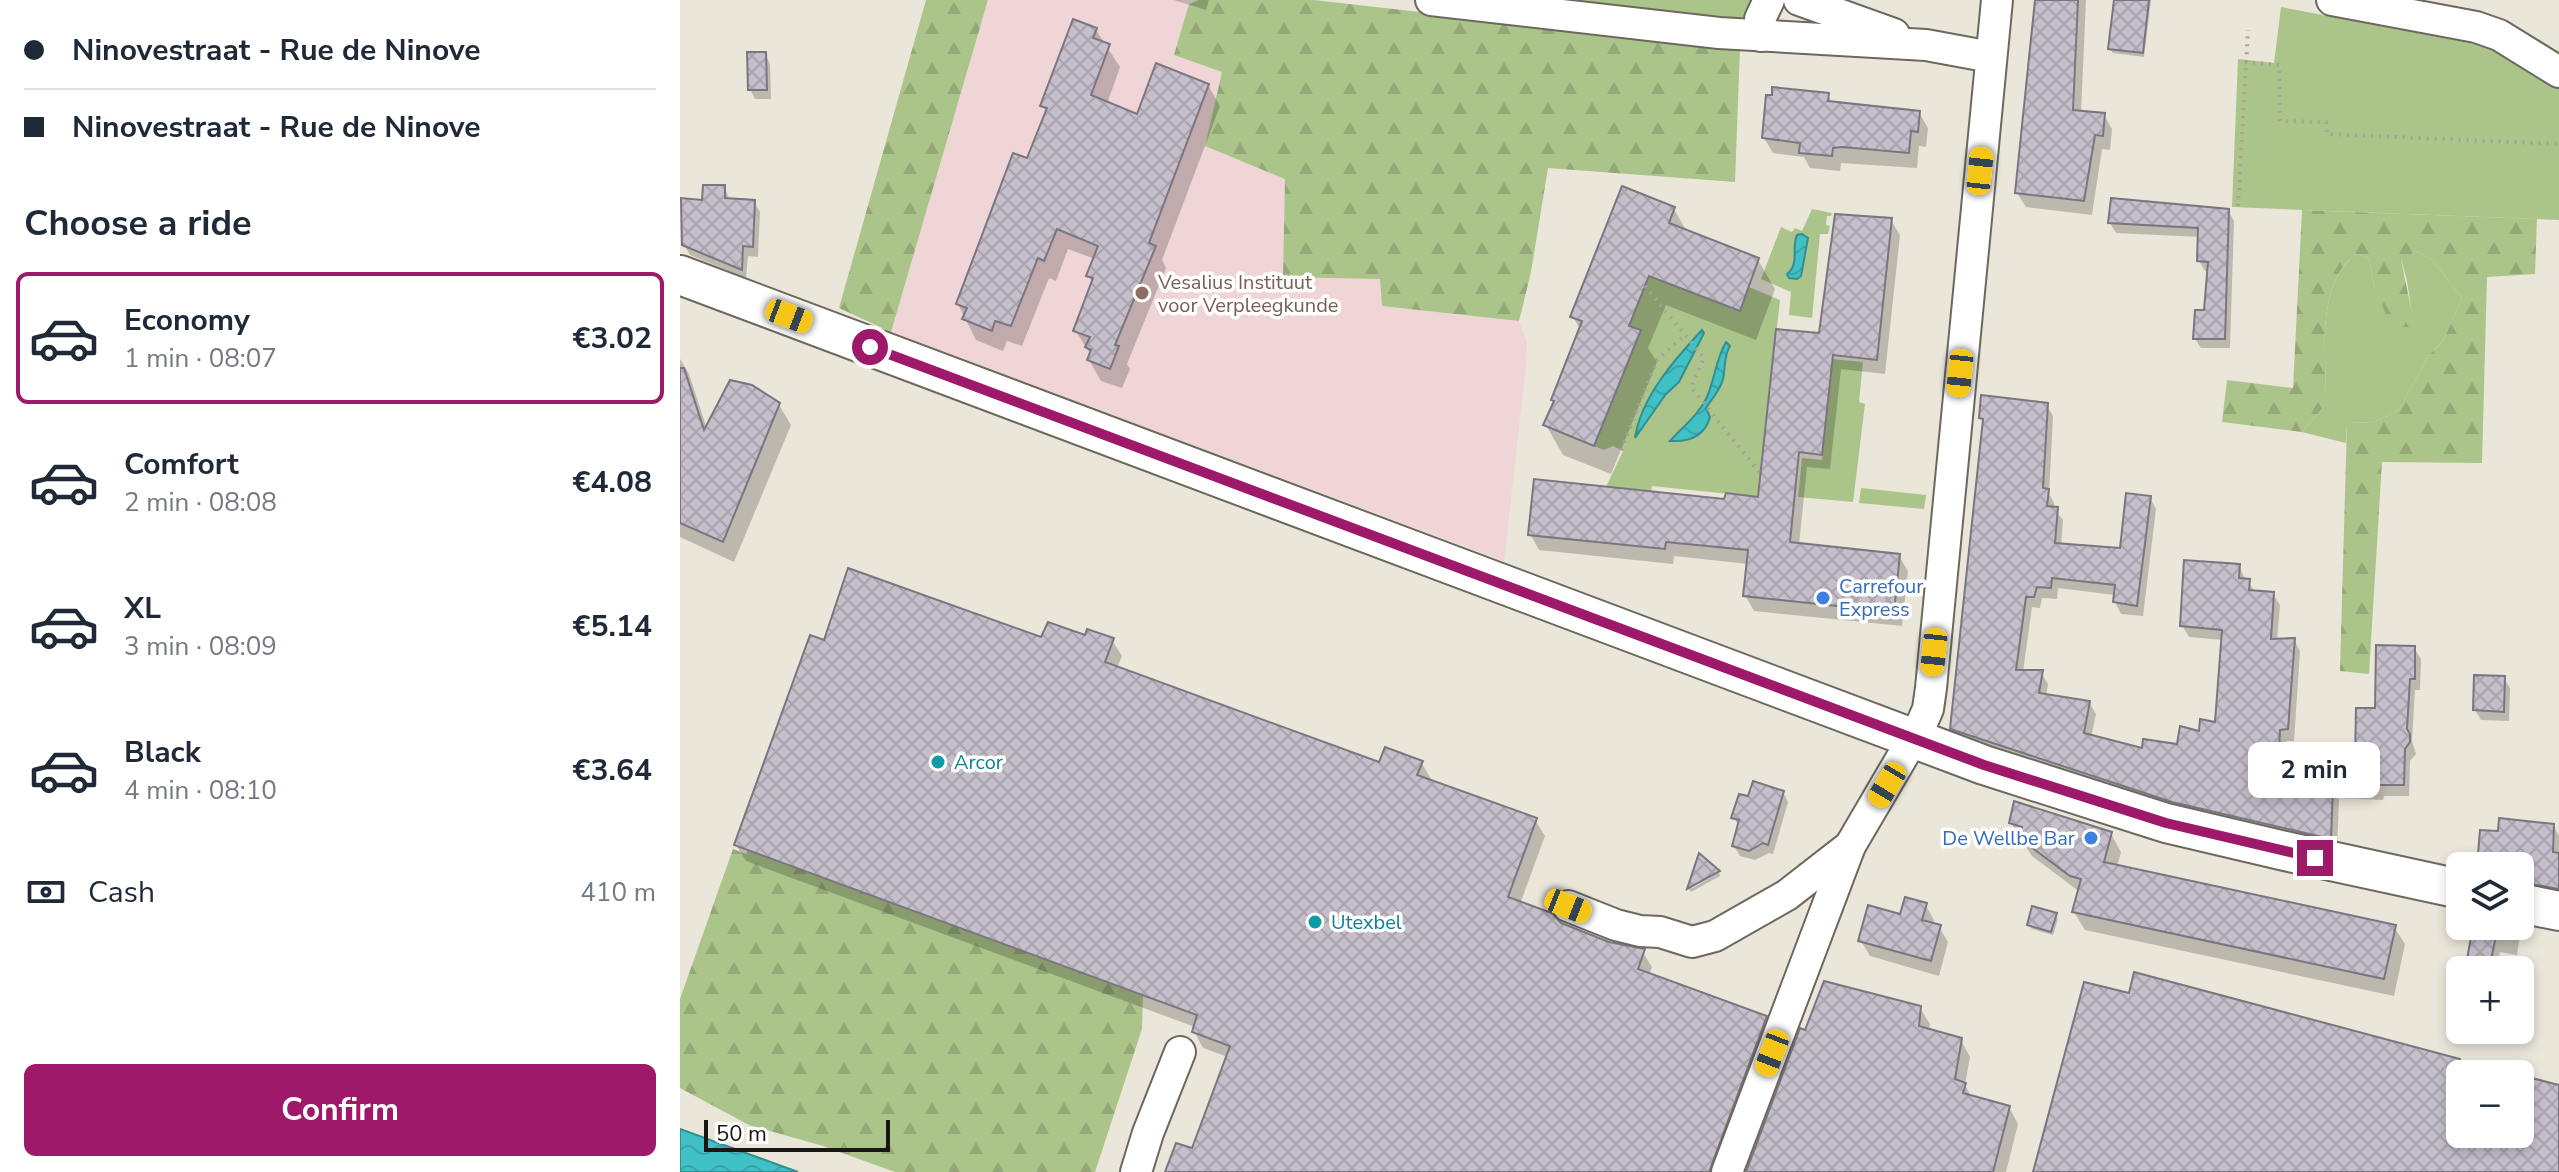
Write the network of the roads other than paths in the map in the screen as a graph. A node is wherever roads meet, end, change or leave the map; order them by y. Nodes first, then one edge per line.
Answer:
1 (1431, 0) edge
2 (1769, 0) edge
3 (1799, 0) edge
4 (1997, 0) edge
5 (2332, 0) edge
6 (1761, 36) junction
7 (1926, 45) junction
8 (1991, 57) junction
9 (2559, 72) edge
10 (680, 275) edge
11 (1913, 738) junction
12 (1850, 846) junction
13 (2446, 886) edge
14 (1568, 906) dead end
15 (2534, 906) edge
16 (2559, 911) edge
17 (1180, 1052) dead end
18 (1136, 1172) edge
19 (1727, 1172) edge

1 - 6 street
2 - 6 street
3 - 7 street
4 - 8 street
5 - 9 street
6 - 7 street
7 - 8 street
8 - 11 street
10 - 11 main road
11 - 12 street
11 - 13 main road
12 - 14 street
12 - 19 street
15 - 16 main road
17 - 18 street

